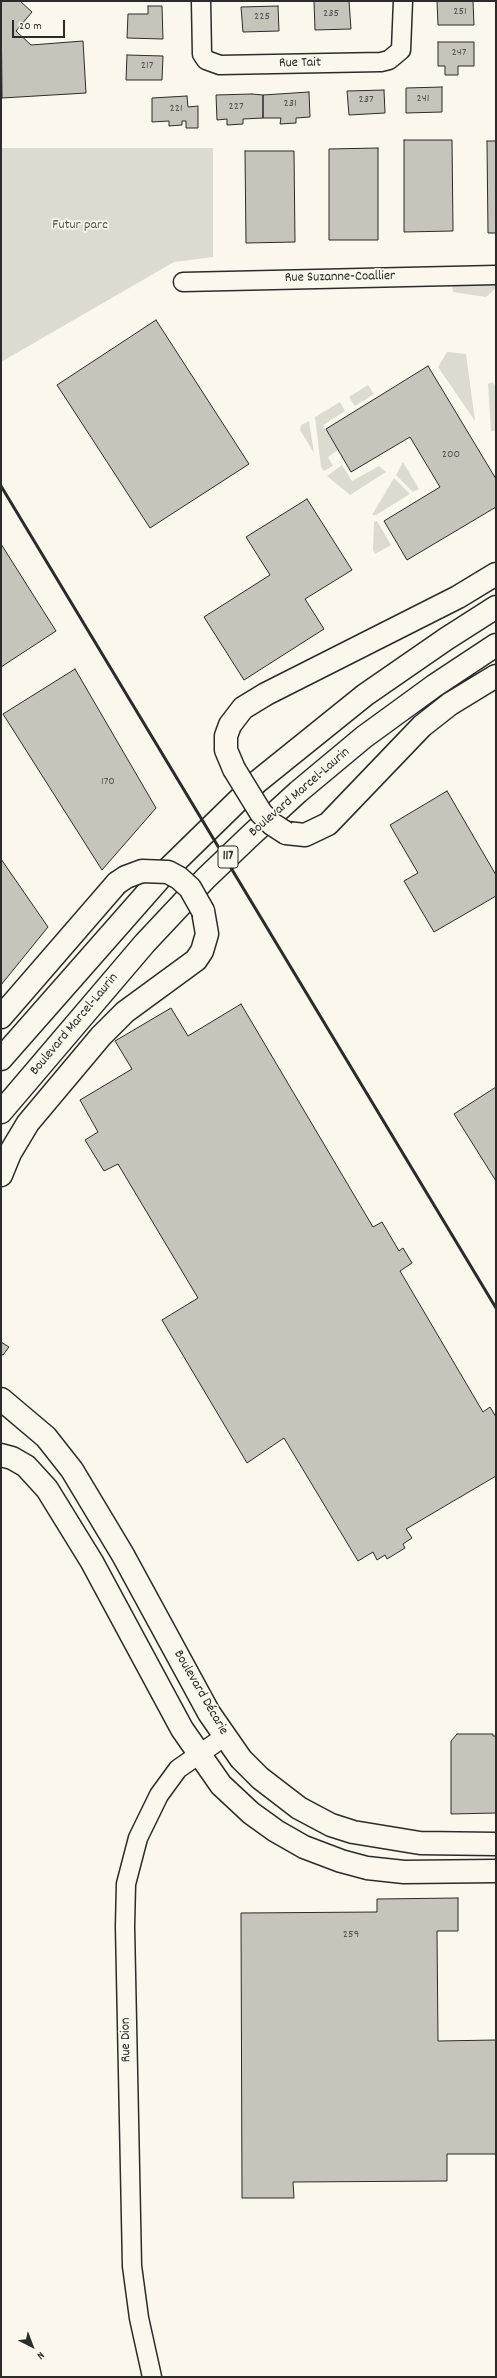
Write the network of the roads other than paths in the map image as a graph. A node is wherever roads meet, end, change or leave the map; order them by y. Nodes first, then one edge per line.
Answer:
1 (201, 1) edge
2 (403, 1) edge
3 (496, 275) edge
4 (183, 282) dead end
5 (496, 574) edge
6 (496, 607) edge
7 (496, 645) edge
8 (496, 676) edge
9 (1, 1017) edge
10 (1, 1059) edge
11 (1, 1112) edge
12 (1, 1175) edge
13 (1, 1399) edge
14 (1, 1456) edge
15 (224, 1736) junction
16 (199, 1755) junction
17 (496, 1844) edge
18 (496, 1871) edge
19 (152, 2377) edge

1 - 2 street, Rue Tait
3 - 4 street, Rue Suzanne-Coallier
5 - 8 main road, bridge
6 - 10 main road, 117
7 - 11 main road, Boulevard Marcel-Laurin / 117
9 - 12 main road, bridge
13 - 15 main road, Boulevard Décarie
14 - 16 main road
15 - 16 street, Rue Dion
15 - 17 main road, Boulevard Décarie
16 - 18 main road
16 - 19 street, Rue Dion

